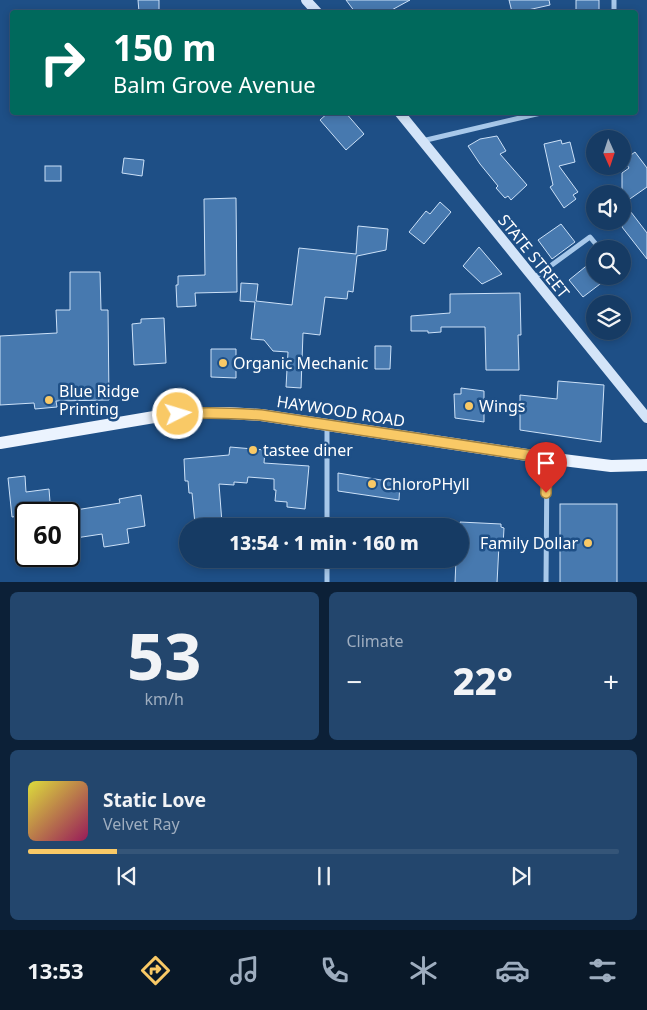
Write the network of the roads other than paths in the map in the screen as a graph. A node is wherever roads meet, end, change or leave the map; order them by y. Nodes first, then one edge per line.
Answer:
1 (306, 0) edge
2 (315, 10) edge
3 (401, 115) edge
4 (533, 115) edge
5 (421, 142) junction
6 (592, 240) edge
7 (533, 279) junction
8 (647, 418) edge
9 (327, 425) junction
10 (0, 442) edge
11 (547, 458) junction
12 (647, 465) edge
13 (327, 518) edge
14 (327, 568) edge
15 (327, 582) edge
16 (546, 582) edge

1 - 2 street
3 - 5 street, STATE STREET
4 - 5 street
5 - 7 street, STATE STREET
6 - 7 street
7 - 8 street, STATE STREET
9 - 10 main road, HAYWOOD ROAD
9 - 11 main road, HAYWOOD ROAD
9 - 13 street
11 - 12 main road, HAYWOOD ROAD
11 - 16 street
14 - 15 street

